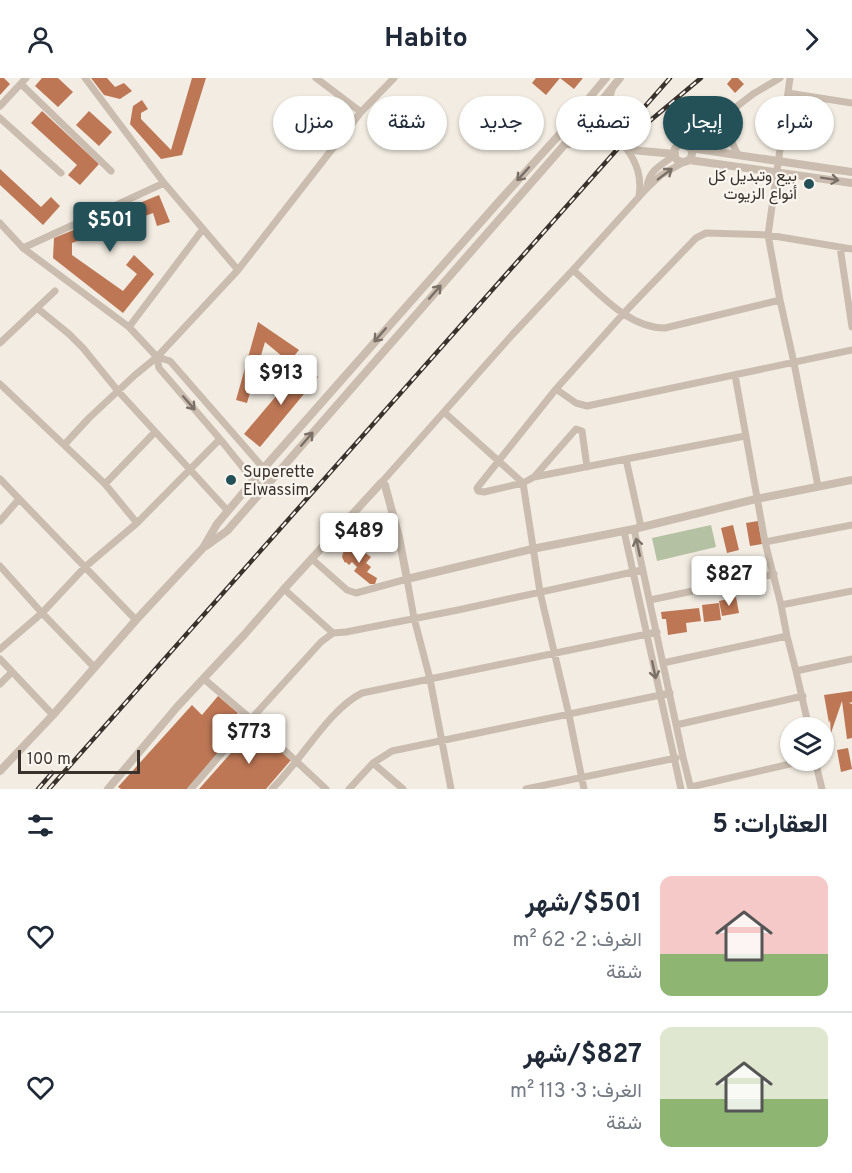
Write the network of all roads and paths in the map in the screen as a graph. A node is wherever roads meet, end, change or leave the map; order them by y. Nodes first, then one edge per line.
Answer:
1 (85, 78) edge
2 (316, 78) edge
3 (394, 78) edge
4 (606, 78) edge
5 (620, 78) edge
6 (780, 78) edge
7 (790, 78) edge
8 (23, 81) edge
9 (612, 88) junction
10 (788, 93) junction
11 (591, 96) edge
12 (606, 96) edge
13 (609, 96) edge
14 (743, 102) edge
15 (852, 103) edge
16 (0, 106) edge
17 (361, 112) junction
18 (0, 117) edge
19 (556, 138) edge
20 (560, 150) edge
21 (561, 150) edge
22 (627, 150) edge
23 (632, 150) edge
24 (681, 150) junction
25 (736, 150) edge
26 (557, 153) junction
27 (738, 155) junction
28 (686, 161) junction
29 (779, 161) junction
30 (111, 171) dead end
31 (777, 171) junction
32 (852, 172) edge
33 (62, 173) dead end
34 (164, 183) junction
35 (852, 183) edge
36 (647, 188) junction
37 (639, 196) junction
38 (0, 223) edge
39 (203, 229) junction
40 (768, 235) junction
41 (840, 247) junction
42 (23, 248) junction
43 (852, 249) edge
44 (238, 270) junction
45 (573, 270) junction
46 (55, 291) dead end
47 (780, 300) junction
48 (37, 308) junction
49 (851, 313) edge
50 (623, 314) junction
51 (129, 327) junction
52 (852, 327) edge
53 (0, 343) edge
54 (852, 350) edge
55 (157, 357) junction
56 (794, 363) junction
57 (735, 375) junction
58 (0, 384) edge
59 (556, 389) junction
60 (118, 391) junction
61 (444, 412) junction
62 (155, 432) junction
63 (745, 436) junction
64 (220, 439) junction
65 (64, 445) junction
66 (626, 459) junction
67 (498, 460) junction
68 (587, 467) junction
69 (190, 469) junction
70 (262, 469) junction
71 (534, 477) junction
72 (272, 478) junction
73 (0, 479) edge
74 (253, 480) junction
75 (852, 480) edge
76 (381, 483) junction
77 (523, 483) junction
78 (105, 484) junction
79 (818, 486) junction
80 (263, 489) junction
81 (19, 499) junction
82 (756, 499) junction
83 (228, 511) junction
84 (0, 521) edge
85 (137, 523) junction
86 (852, 525) edge
87 (637, 528) junction
88 (624, 531) junction
89 (765, 542) junction
90 (203, 548) junction
91 (532, 549) junction
92 (312, 559) junction
93 (0, 566) edge
94 (85, 567) junction
95 (642, 570) junction
96 (634, 572) junction
97 (774, 574) junction
98 (407, 579) junction
99 (284, 589) junction
100 (852, 591) edge
101 (540, 592) junction
102 (650, 600) junction
103 (781, 605) junction
104 (42, 613) junction
105 (414, 618) junction
106 (136, 620) junction
107 (657, 632) junction
108 (333, 633) junction
109 (647, 634) junction
110 (786, 636) junction
111 (0, 649) edge
112 (554, 654) junction
113 (0, 659) edge
114 (852, 659) edge
115 (663, 663) junction
116 (94, 667) junction
117 (796, 671) junction
118 (12, 672) junction
119 (204, 679) junction
120 (430, 679) junction
121 (0, 684) edge
122 (670, 693) junction
123 (659, 696) junction
124 (802, 696) junction
125 (53, 715) junction
126 (569, 715) junction
127 (807, 717) edge
128 (251, 719) junction
129 (676, 725) junction
130 (442, 741) junction
131 (683, 757) junction
132 (674, 759) junction
133 (296, 762) junction
134 (373, 763) junction
135 (780, 767) edge
136 (0, 771) edge
137 (818, 771) edge
138 (582, 778) junction
139 (691, 788) edge
140 (108, 789) edge
141 (191, 789) edge
142 (272, 789) edge
143 (326, 789) edge
144 (350, 789) edge
145 (403, 789) edge
146 (451, 789) edge
147 (526, 789) edge
148 (584, 789) edge
149 (681, 789) edge
150 (822, 789) edge

1 - 34 street
2 - 17 street
3 - 17 street
4 - 11 street
5 - 9 street
6 - 14 street
7 - 10 street
8 - 16 street
8 - 30 street
9 - 12 street
9 - 13 street
10 - 15 street
10 - 29 street
17 - 44 street
18 - 33 street
19 -> 70 street
20 - 26 street
21 - 26 street
22 - 37 street
23 - 24 street
24 - 27 street
24 - 28 street
24 - 28 street
24 - 36 street
25 - 27 street
72 -> 26 street
27 - 29 street
28 - 31 street
36 -> 28 street
29 - 31 street
29 - 32 street
31 -> 35 street
31 - 40 street
34 - 39 street
34 - 42 street
36 - 37 street
37 - 45 street
38 - 42 street
39 - 44 street
39 - 51 street
40 - 41 street
40 - 47 street
40 - 50 street
41 - 43 street
41 - 49 street
42 - 51 street
44 - 55 street
45 - 50 street
45 - 61 street
46 - 48 street
47 - 50 street
47 - 56 street
48 - 53 street
48 - 60 street
49 - 52 street
50 - 59 street
51 - 55 street
54 - 56 street
55 - 60 street
55 -> 64 street
55 - 70 street
56 - 57 street
56 - 79 street
57 - 59 street
57 - 63 street
58 - 65 street
59 - 67 street
60 - 62 street
60 - 65 street
61 - 67 street
61 - 76 street
62 - 69 street
62 - 78 street
63 - 66 street
63 - 82 street
64 - 69 street
64 - 74 street
65 - 78 street
66 - 68 street
66 - 87 street
67 - 77 street
67 - 77 street
68 - 71 street
68 - 71 street
69 - 83 street
69 - 85 street
70 - 72 street
70 - 74 street
71 - 77 street
72 - 80 street
73 - 81 street
74 - 80 street
74 - 83 street
75 - 79 street
76 - 92 street
76 - 98 street
77 - 91 street
78 - 85 street
79 - 82 street
80 - 90 street
81 - 84 street
81 - 94 street
82 - 87 street
82 - 89 street
83 - 90 street
85 - 94 street
86 - 89 street
87 - 88 street
95 -> 87 street
88 - 91 street
88 - 96 street
89 - 97 street
90 - 106 street
91 - 98 street
91 - 101 street
92 - 98 street
92 - 99 street
93 - 104 street
94 - 104 street
94 - 106 street
95 - 96 street
95 - 102 street
96 - 101 street
96 - 109 street
97 - 102 street
97 - 103 street
98 - 105 street
99 - 108 street
99 - 119 street
100 - 103 street
101 - 105 street
101 - 112 street
102 - 107 street
103 - 110 street
104 - 111 street
104 - 116 street
105 - 108 street
105 - 120 street
106 - 116 street
107 - 109 street
107 - 115 street
108 - 128 street
109 - 112 street
109 -> 123 street
110 - 115 street
110 - 117 street
112 - 120 street
112 - 126 street
113 - 118 street
114 - 117 street
115 - 122 street
116 - 125 street
117 - 124 street
118 - 121 street
118 - 125 street
119 - 128 street
119 - 140 street
120 - 130 street
120 - 133 street
122 - 123 street
122 - 129 street
123 - 126 street
123 - 132 street
124 - 127 street
124 - 129 street
125 - 136 street
126 - 130 street
126 - 138 street
128 - 133 street
128 - 141 street
129 - 131 street
130 - 134 street
130 - 146 street
131 - 132 street
131 - 139 street
132 - 138 street
132 - 149 street
133 - 142 street
133 - 143 street
134 - 144 street
134 - 145 street
135 - 139 street
137 - 150 street
138 - 147 street
138 - 148 street

